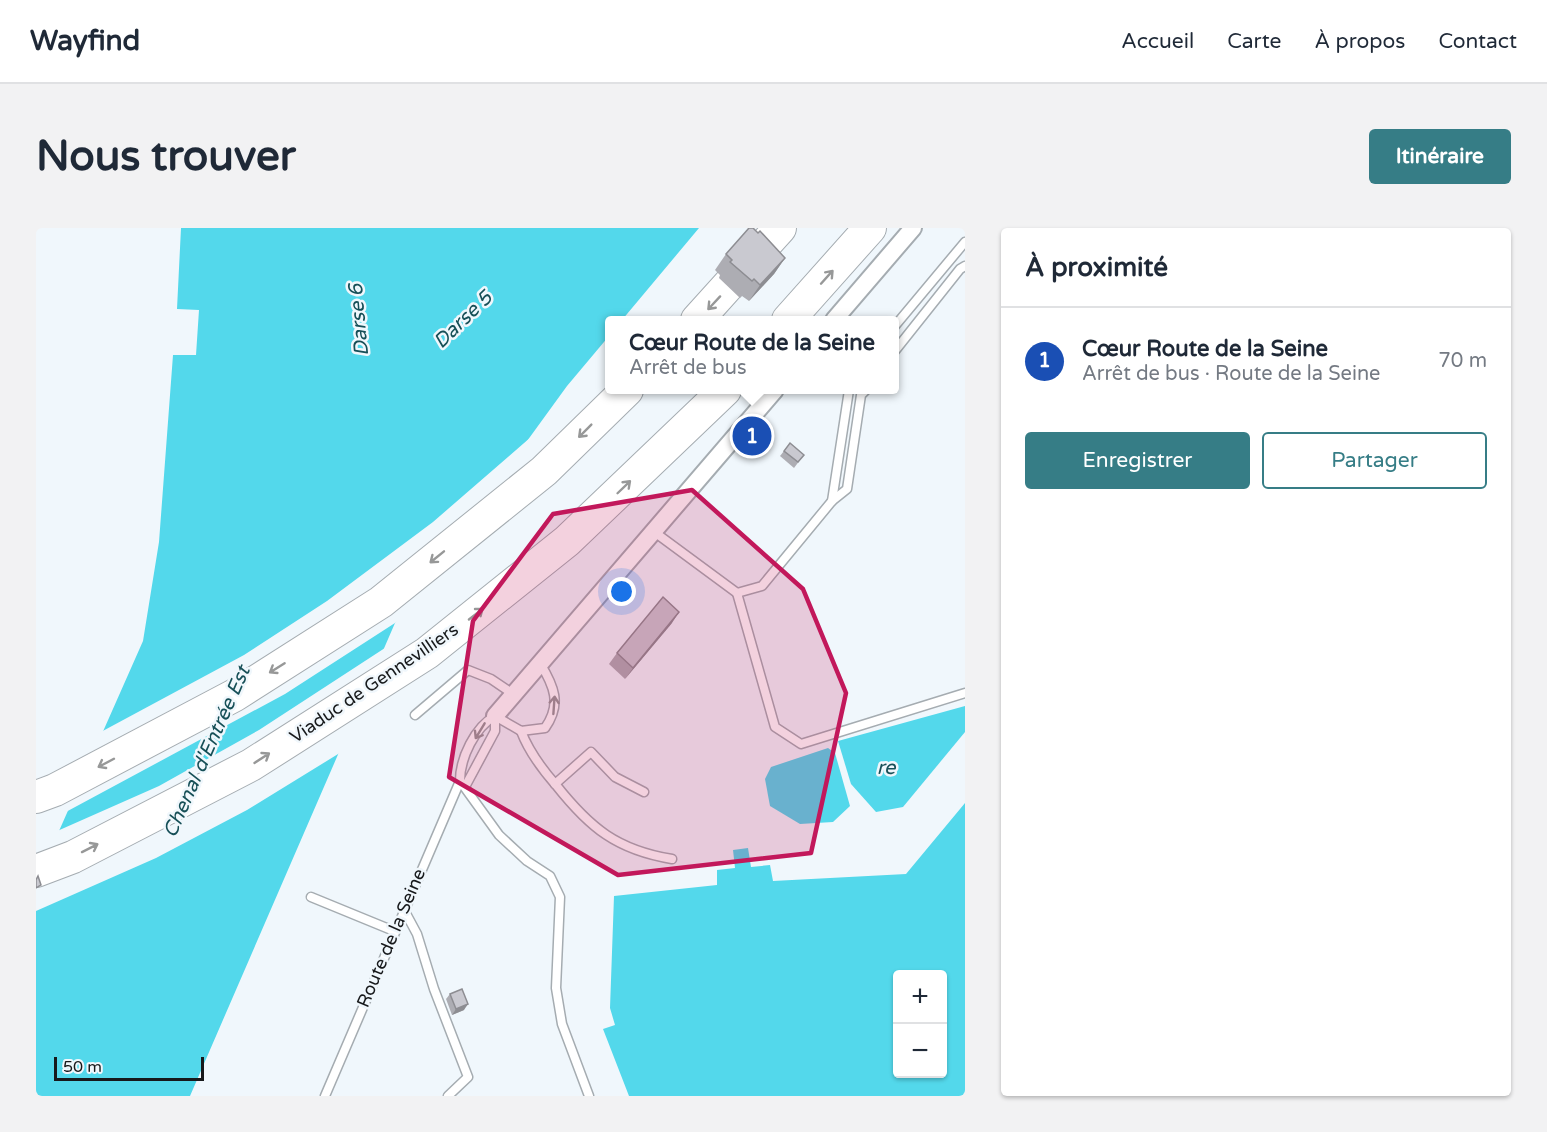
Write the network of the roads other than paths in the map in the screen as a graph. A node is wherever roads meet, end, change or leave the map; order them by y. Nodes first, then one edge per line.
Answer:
1 (780, 228) edge
2 (870, 228) edge
3 (913, 228) edge
4 (965, 242) edge
5 (965, 266) edge
6 (701, 316) edge
7 (792, 316) edge
8 (838, 316) edge
9 (899, 321) edge
10 (899, 346) edge
11 (623, 394) edge
12 (721, 394) edge
13 (772, 394) edge
14 (848, 394) edge
15 (862, 394) edge
16 (832, 501) junction
17 (653, 531) junction
18 (738, 593) junction
19 (540, 662) junction
20 (965, 693) edge
21 (513, 694) junction
22 (415, 715) dead end
23 (495, 716) junction
24 (521, 731) junction
25 (463, 783) junction
26 (555, 784) junction
27 (644, 792) dead end
28 (36, 797) edge
29 (672, 859) dead end
30 (36, 872) edge
31 (311, 897) dead end
32 (403, 908) junction
33 (394, 931) junction
34 (325, 1096) edge
35 (448, 1096) edge
36 (589, 1096) edge

1 -> 6 highway
7 -> 2 highway
3 - 8 street
4 - 9 lane
5 - 10 lane
11 -> 28 highway
30 -> 12 highway, Viaduc de Gennevilliers
13 - 17 street, Route de la Seine
14 - 16 lane
15 - 16 lane
16 - 18 lane
17 - 18 lane
17 - 19 street, Route de la Seine
18 - 20 lane
19 - 21 street, Route de la Seine
24 -> 19 lane
21 - 22 lane
21 - 23 street, Route de la Seine
23 - 24 lane
23 - 25 lane, Route de la Seine
23 -> 25 lane, Route de la Seine
24 - 26 lane
25 - 32 lane, Route de la Seine
25 - 36 lane
26 - 27 lane
26 - 29 lane
31 - 33 lane
32 - 33 lane, Route de la Seine
32 - 35 lane
33 - 34 lane, Route de la Seine

